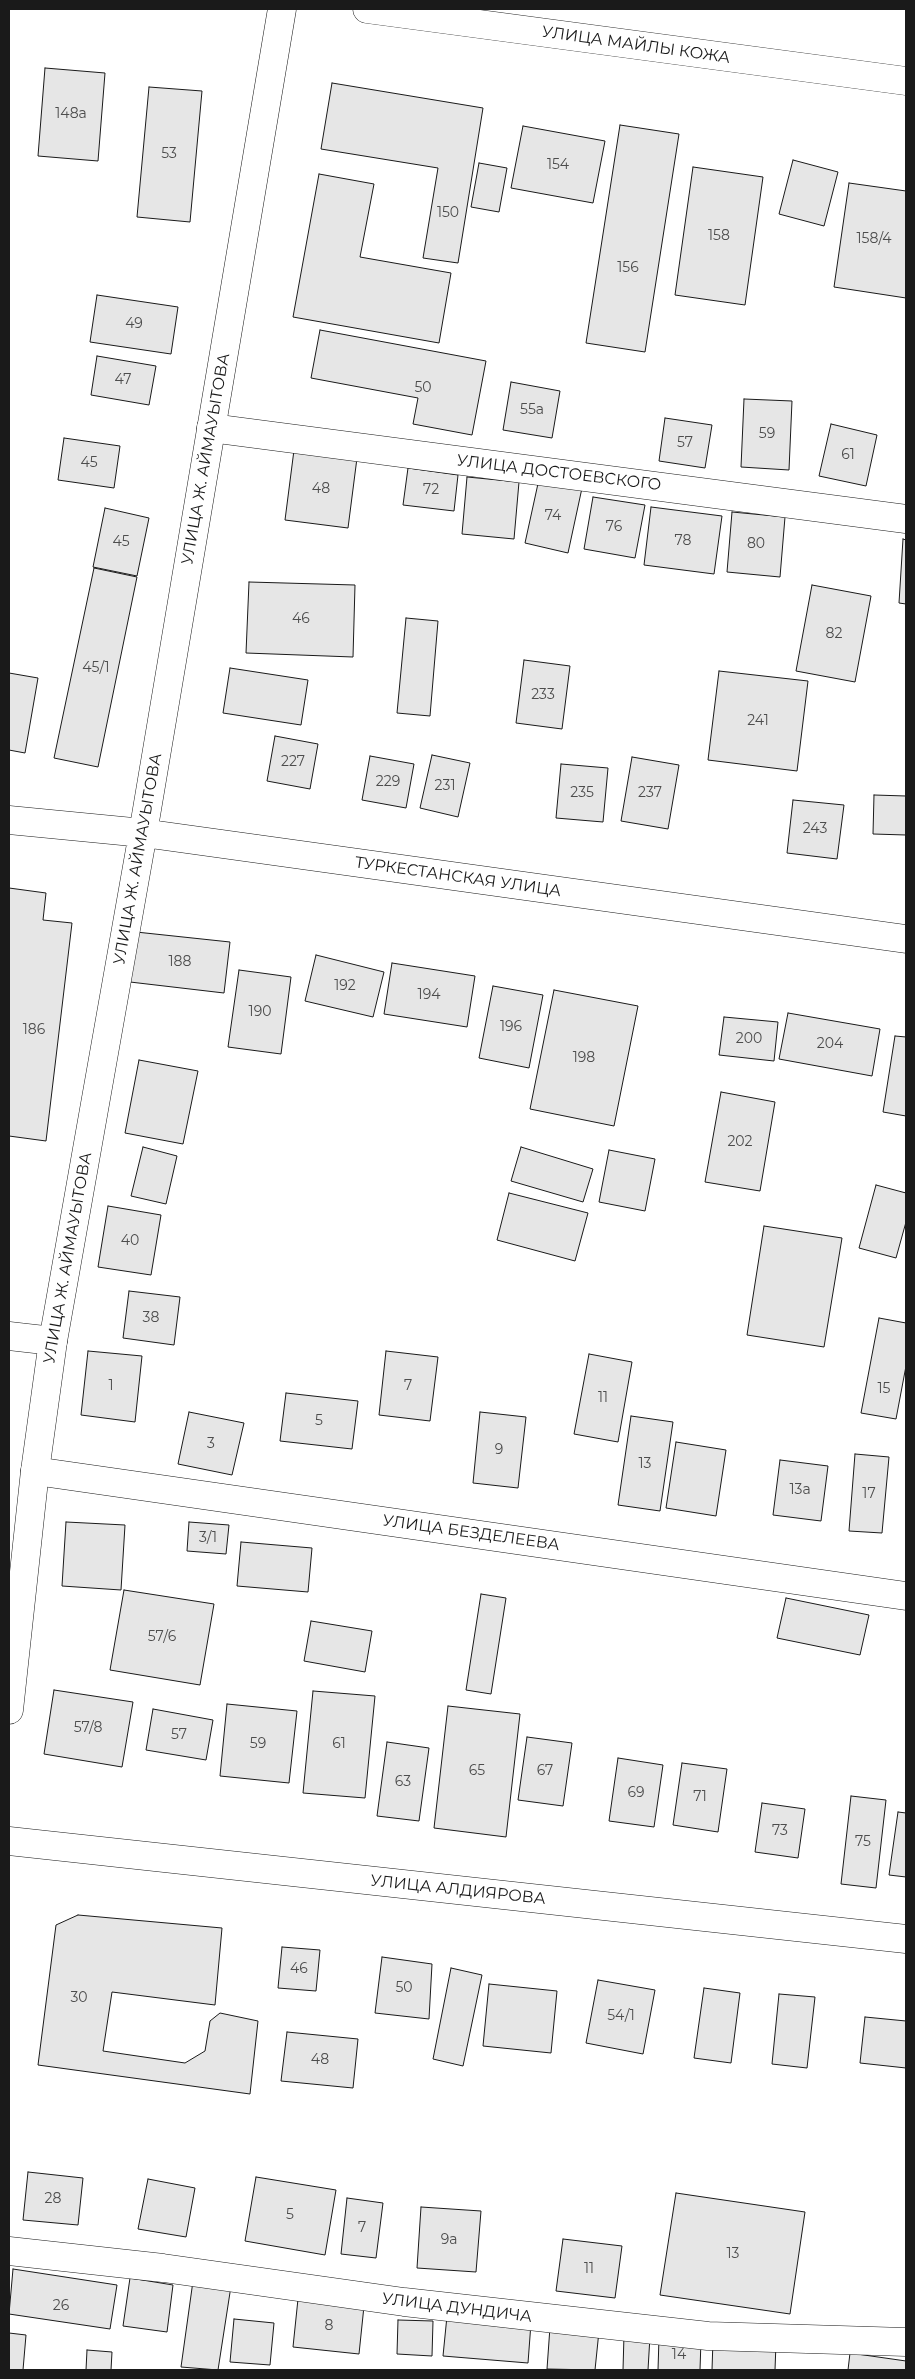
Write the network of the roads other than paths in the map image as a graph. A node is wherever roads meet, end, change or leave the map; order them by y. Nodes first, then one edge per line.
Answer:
1 (282, 9) edge
2 (367, 9) edge
3 (906, 81) edge
4 (212, 428) junction
5 (906, 519) edge
6 (9, 820) edge
7 (143, 833) junction
8 (906, 939) edge
9 (9, 1336) edge
10 (53, 1341) junction
11 (35, 1471) junction
12 (906, 1596) edge
13 (9, 1710) edge
14 (9, 1841) edge
15 (906, 1939) edge
16 (9, 2250) edge
17 (906, 2342) edge

1 - 4 street, УЛИЦА Ж. АЙМАУЫТОВА
2 - 3 street, УЛИЦА МАЙЛЫ КОЖА
4 - 5 street, УЛИЦА ДОСТОЕВСКОГО
4 - 7 street, УЛИЦА Ж. АЙМАУЫТОВА
6 - 7 street, ТУРКЕСТАНСКАЯ УЛИЦА
7 - 8 street, ТУРКЕСТАНСКАЯ УЛИЦА
7 - 10 street, УЛИЦА Ж. АЙМАУЫТОВА
9 - 10 street
10 - 11 street, УЛИЦА Ж. АЙМАУЫТОВА
11 - 12 street, УЛИЦА БЕЗДЕЛЕЕВА
11 - 13 street, УЛИЦА Ж. АЙМАУЫТОВА
14 - 15 street, УЛИЦА АЛДИЯРОВА
16 - 17 street, УЛИЦА ДУНДИЧА

